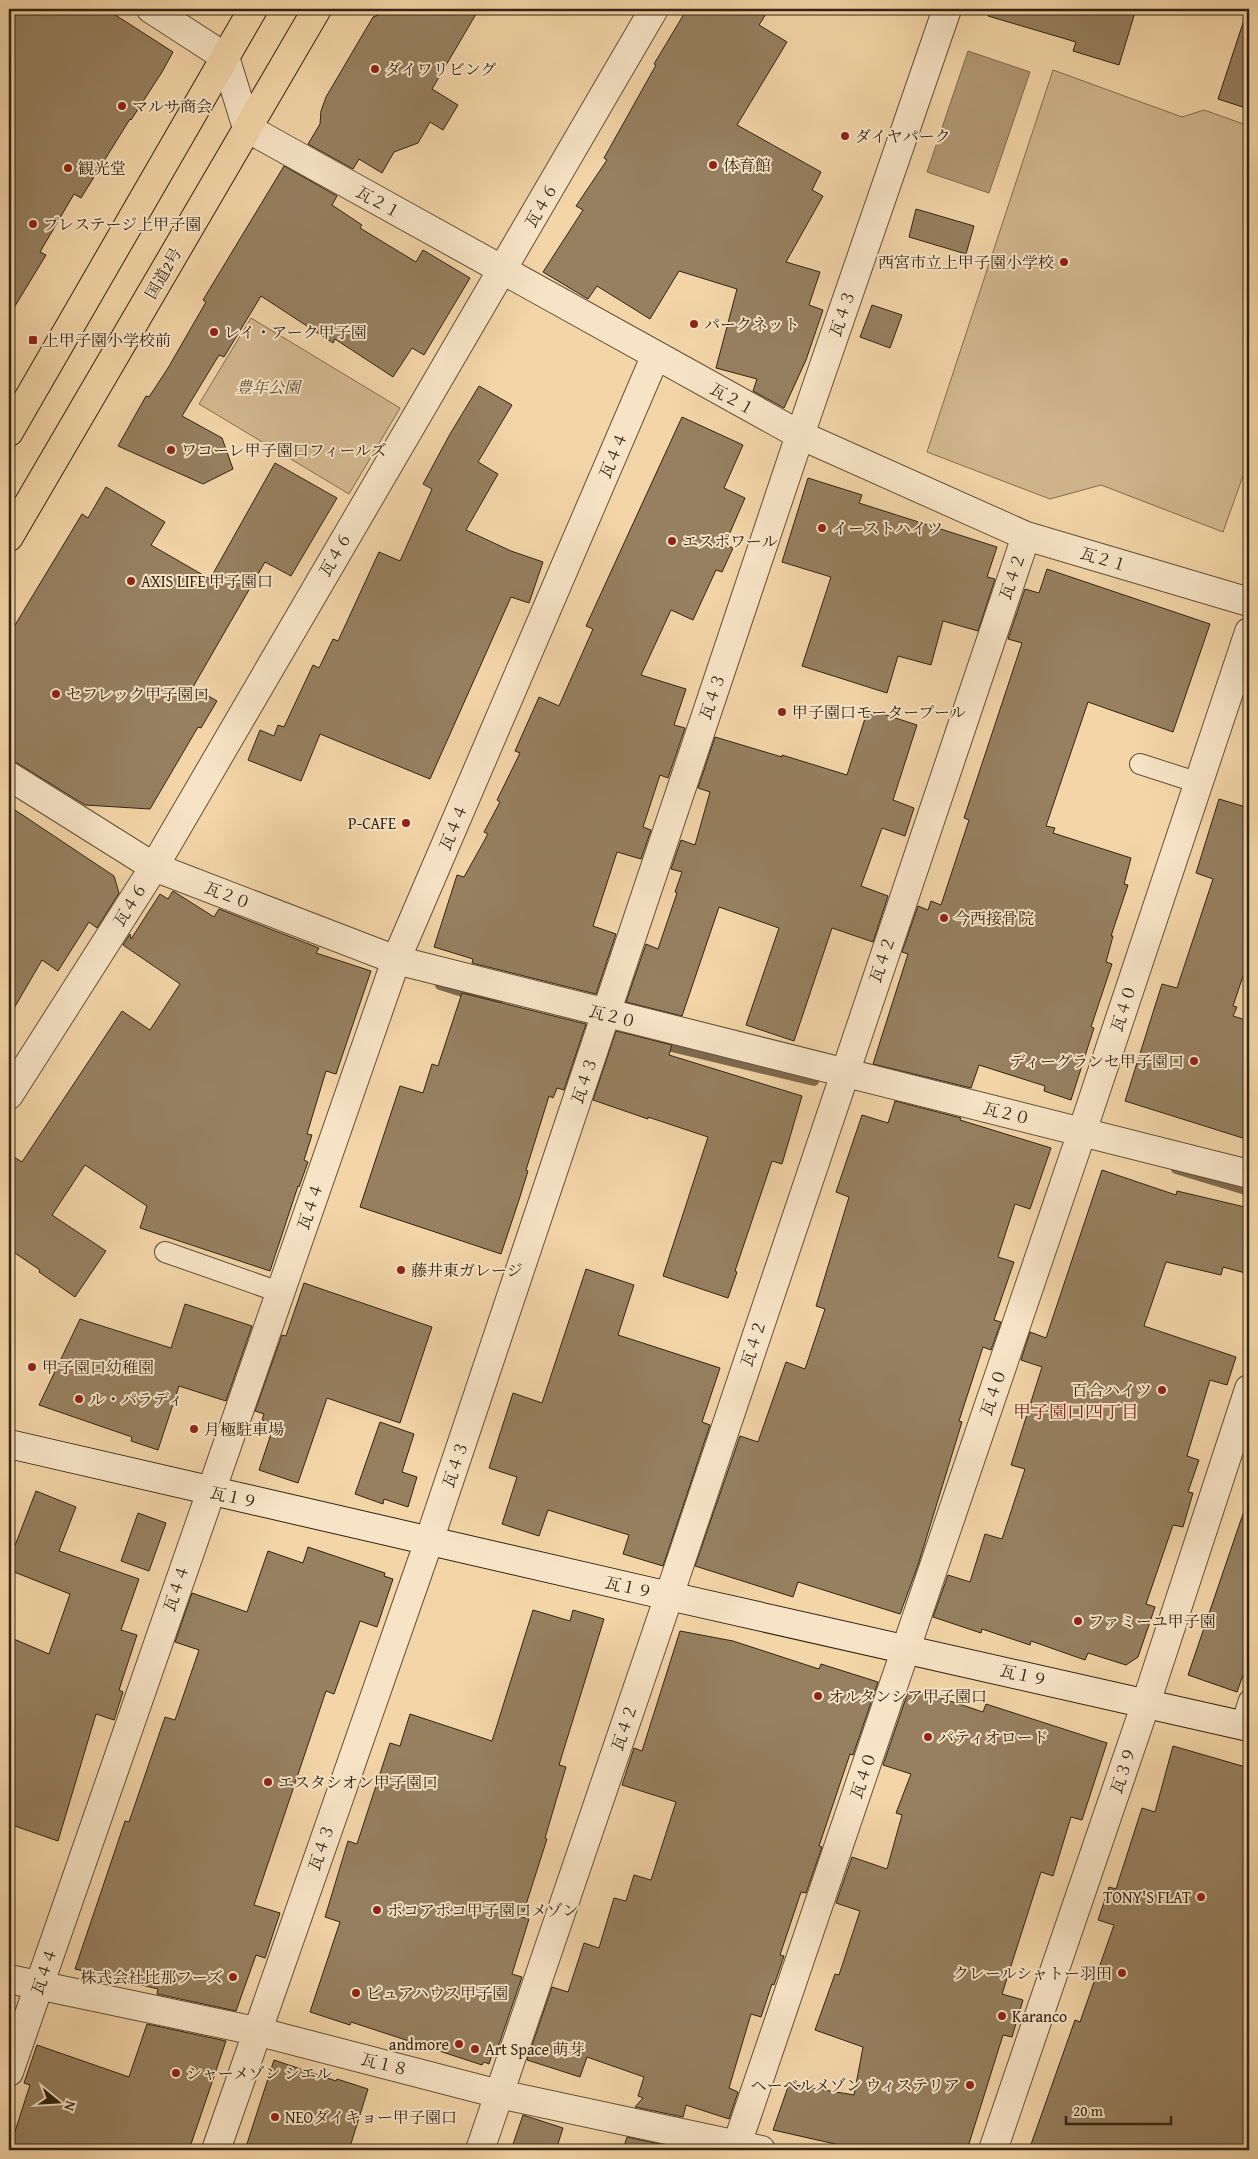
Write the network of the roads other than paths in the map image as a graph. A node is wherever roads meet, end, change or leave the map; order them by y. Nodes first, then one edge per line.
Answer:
1 (151, 9) edge
2 (253, 9) edge
3 (317, 9) edge
4 (654, 9) edge
5 (947, 9) edge
6 (225, 57) junction
7 (247, 128) junction
8 (503, 270) junction
9 (655, 356) junction
10 (9, 432) edge
11 (800, 436) junction
12 (1026, 536) junction
13 (9, 537) edge
14 (1249, 602) edge
15 (1249, 632) edge
16 (1140, 764) dead end
17 (9, 776) edge
18 (1198, 783) junction
19 (154, 867) junction
20 (396, 960) junction
21 (606, 1014) junction
22 (844, 1073) junction
23 (9, 1095) edge
24 (1082, 1132) junction
25 (1249, 1174) edge
26 (165, 1252) dead end
27 (279, 1292) junction
28 (1249, 1389) edge
29 (9, 1444) edge
30 (210, 1491) junction
31 (429, 1541) junction
32 (669, 1596) junction
33 (906, 1649) junction
34 (1146, 1703) junction
35 (1247, 1717) edge
36 (9, 1979) edge
37 (38, 1986) junction
38 (256, 2031) junction
39 (9, 2072) edge
40 (499, 2094) junction
41 (744, 2148) edge
42 (216, 2150) edge
43 (480, 2150) edge
44 (993, 2150) edge

1 - 6 street
2 - 6 highway
3 - 7 highway, 国道2号
4 - 8 street, 瓦４６
5 - 11 street, 瓦４３
6 - 7 street
6 - 10 highway
7 - 8 street, 瓦２１
7 - 13 highway, 国道2号
8 - 9 street, 瓦２１
8 - 19 street, 瓦４６
9 - 11 street, 瓦２１
9 - 20 street, 瓦４４
11 - 12 street, 瓦２１
11 - 21 street, 瓦４３
12 - 14 street, 瓦２１
12 - 22 street, 瓦４２
15 - 18 street, 瓦４０
16 - 18 lane
17 - 19 street, 瓦２０
18 - 24 street, 瓦４０
19 - 20 street, 瓦２０
19 - 23 street, 瓦４６
20 - 21 street, 瓦２０
20 - 27 street, 瓦４４
21 - 22 street, 瓦２０
21 - 31 street, 瓦４３
22 - 24 street, 瓦２０
22 - 32 street, 瓦４２
24 - 25 street, 瓦２０
24 - 33 street, 瓦４０
26 - 27 lane
27 - 30 street, 瓦４４
28 - 34 street, 瓦３９
29 - 30 street, 瓦１９
30 - 31 street, 瓦１９
30 - 37 street, 瓦４４
31 - 32 street, 瓦１９
31 - 38 street, 瓦４３
32 - 33 street, 瓦１９
32 - 40 street, 瓦４２
33 - 34 street, 瓦１９
33 - 41 street, 瓦４０
34 - 35 street, 瓦１９
34 - 44 street, 瓦３９
36 - 37 street, 瓦１８
37 - 38 street, 瓦１８
37 - 39 street, 瓦４４
38 - 40 street, 瓦１８
38 - 42 street, 瓦４３
40 - 41 street, 瓦１８
40 - 43 street, 瓦４２

